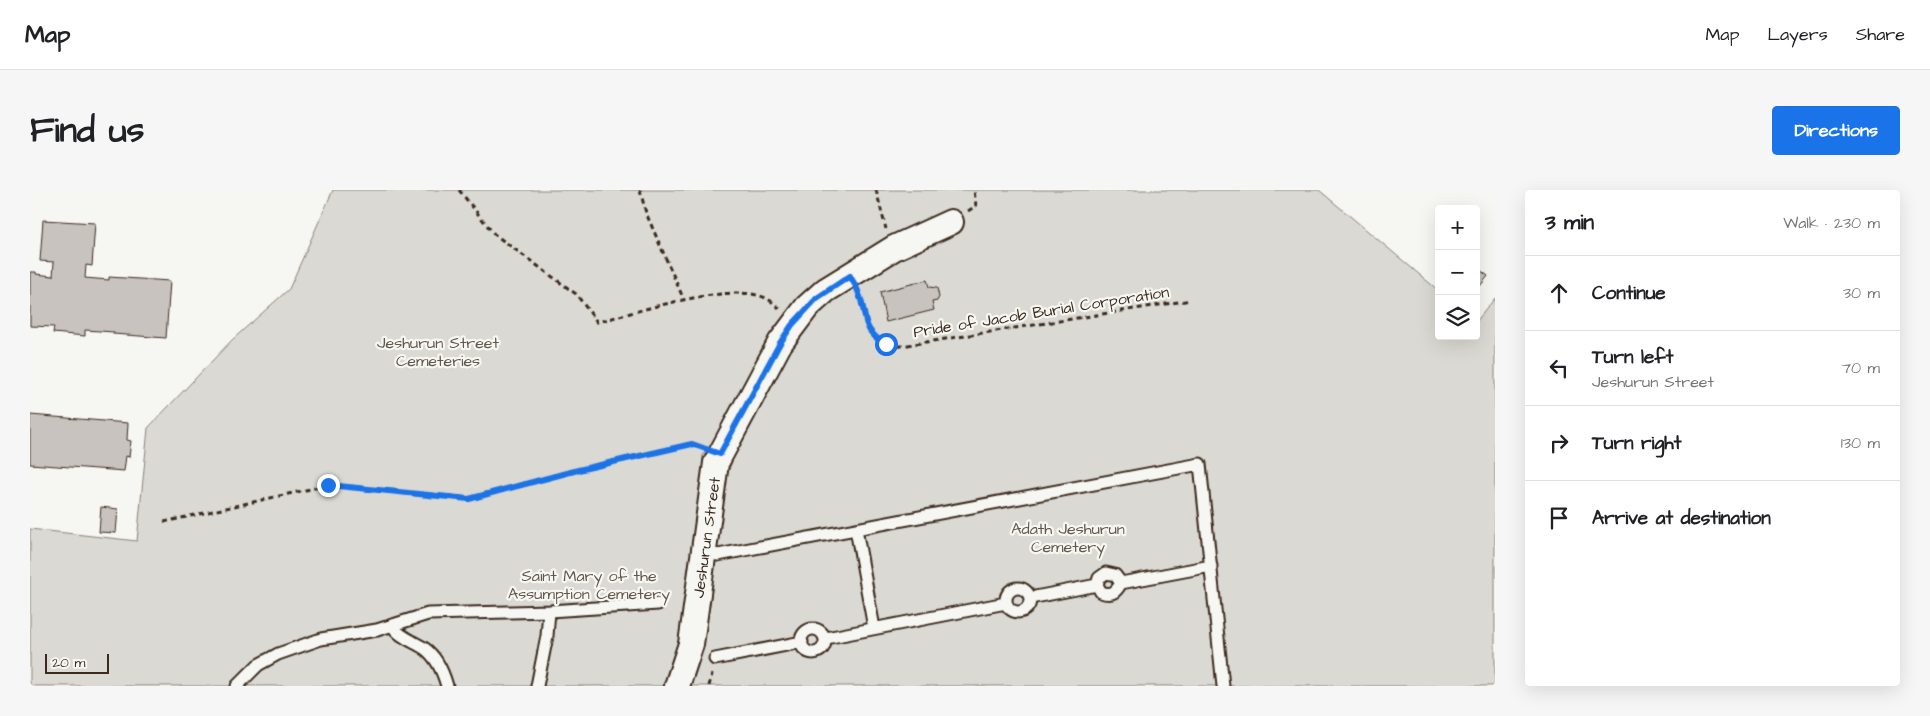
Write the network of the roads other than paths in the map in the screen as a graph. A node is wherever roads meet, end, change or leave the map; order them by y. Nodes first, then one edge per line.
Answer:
1 (951, 222) dead end
2 (856, 529) junction
3 (704, 552) junction
4 (1211, 566) junction
5 (1121, 583) junction
6 (1097, 585) junction
7 (1030, 598) junction
8 (1006, 603) junction
9 (658, 604) dead end
10 (549, 611) junction
11 (392, 625) junction
12 (874, 628) junction
13 (826, 638) junction
14 (802, 642) junction
15 (715, 659) dead end
16 (237, 686) edge
17 (447, 686) edge
18 (537, 686) edge
19 (677, 686) edge
20 (1223, 686) edge

1 - 3 street, Jeshurun Street
2 - 3 lane
2 - 4 lane
2 - 12 lane
3 - 19 street, Jeshurun Street
4 - 5 lane
4 - 20 lane
5 - 6 lane
5 - 6 lane
6 - 7 lane
7 - 8 lane
7 - 8 lane
8 - 12 lane
9 - 10 lane
10 - 11 lane
10 - 18 lane
11 - 16 lane
11 - 17 lane
12 - 13 lane
13 - 14 lane
13 - 14 lane
14 - 15 lane

